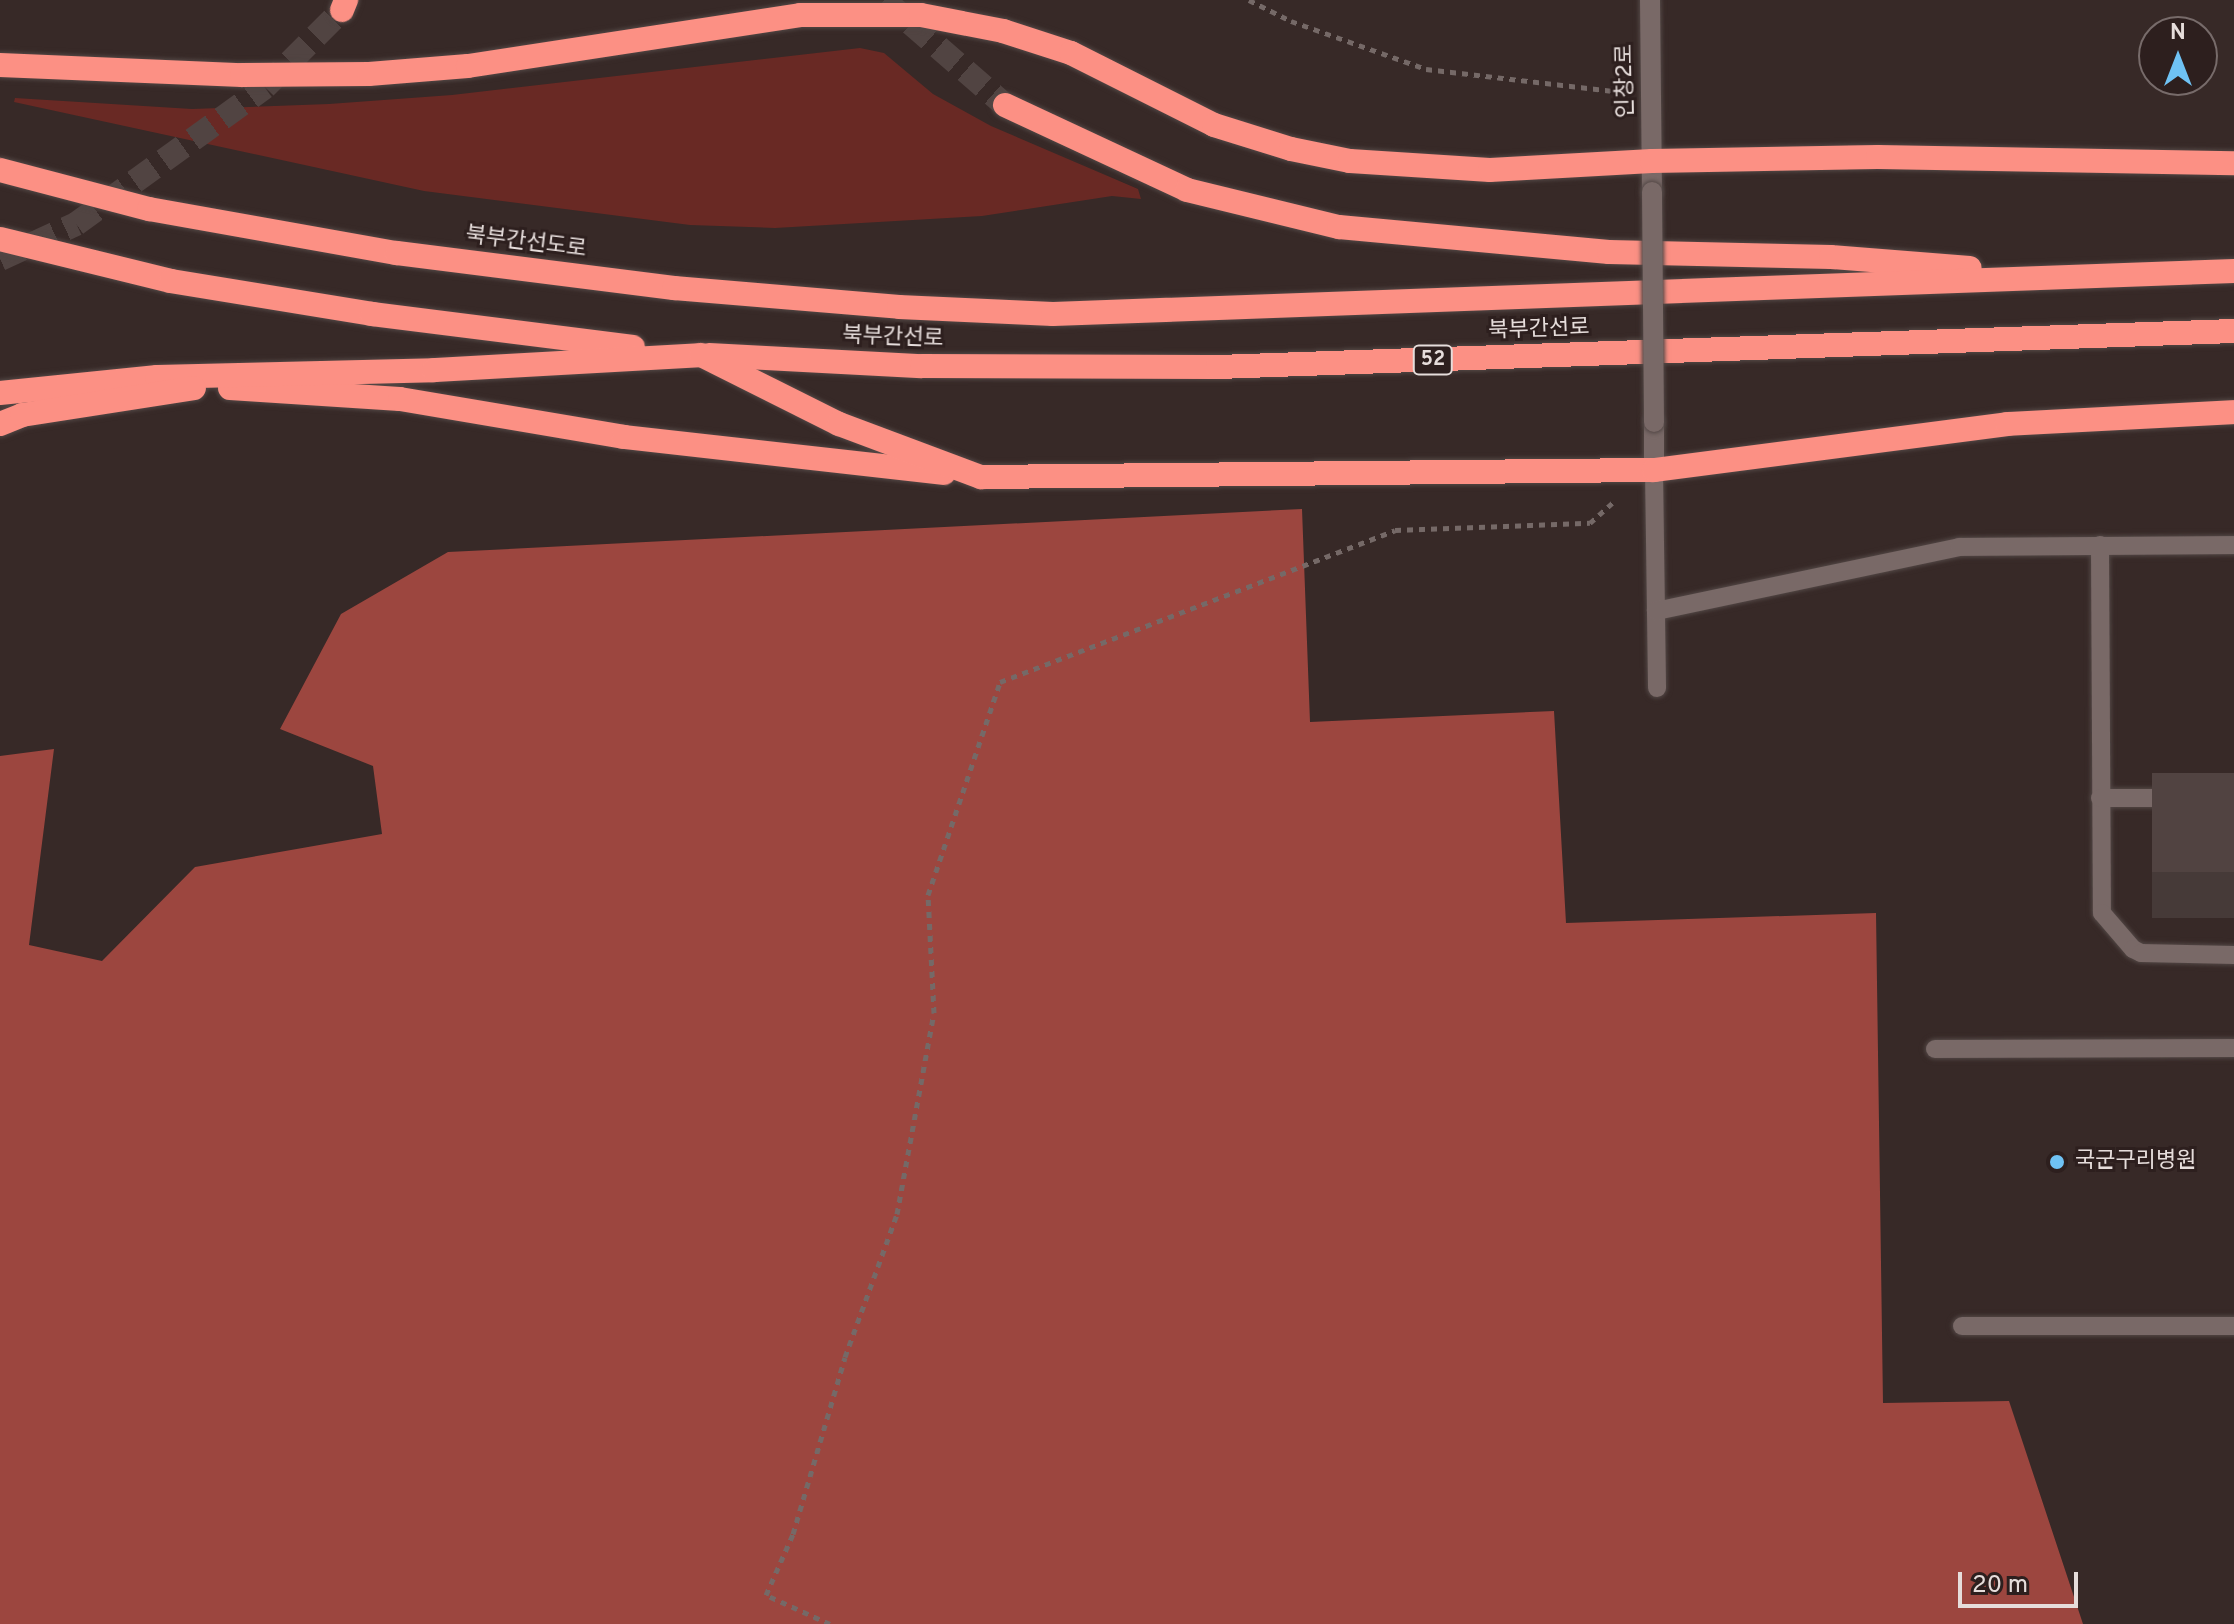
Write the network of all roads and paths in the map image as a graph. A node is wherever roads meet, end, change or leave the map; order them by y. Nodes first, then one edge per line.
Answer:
1 (1249, 0) edge
2 (1650, 0) edge
3 (0, 65) edge
4 (1650, 96) junction
5 (1005, 105) tunnel mouth
6 (1652, 161) junction
7 (2234, 163) edge
8 (0, 170) edge
9 (0, 239) edge
10 (2234, 271) edge
11 (2080, 278) junction
12 (1053, 314) joint
13 (2234, 331) edge
14 (701, 355) junction
15 (0, 393) edge
16 (2234, 412) edge
17 (0, 424) edge
18 (1654, 470) junction
19 (981, 477) junction
20 (2100, 545) junction
21 (2234, 545) edge
22 (1656, 611) junction
23 (1657, 688) dead end
24 (2100, 798) junction
25 (2189, 798) edge
26 (2234, 955) edge
27 (2234, 1048) edge
28 (1935, 1049) dead end
29 (1962, 1326) dead end
30 (2234, 1326) edge
31 (830, 1624) edge

1 - 4 path
2 - 4 street, 인창2로
3 - 6 highway
4 - 6 street, 인창2로
5 - 11 highway
6 - 7 highway
6 - 18 street, 인창2로, bridge
8 - 12 highway, 북부간선도로
9 - 14 highway
10 - 11 highway, 북부간선로
11 - 12 highway, 북부간선로
13 - 14 highway, 북부간선로 / 52
14 - 15 highway
14 - 19 highway
16 - 18 highway
17 - 19 highway
18 - 19 highway
18 - 22 lane
18 - 31 path
20 - 21 lane
20 - 22 lane
20 - 24 lane
22 - 23 lane
24 - 25 lane
24 - 26 lane
27 - 28 lane
29 - 30 lane

